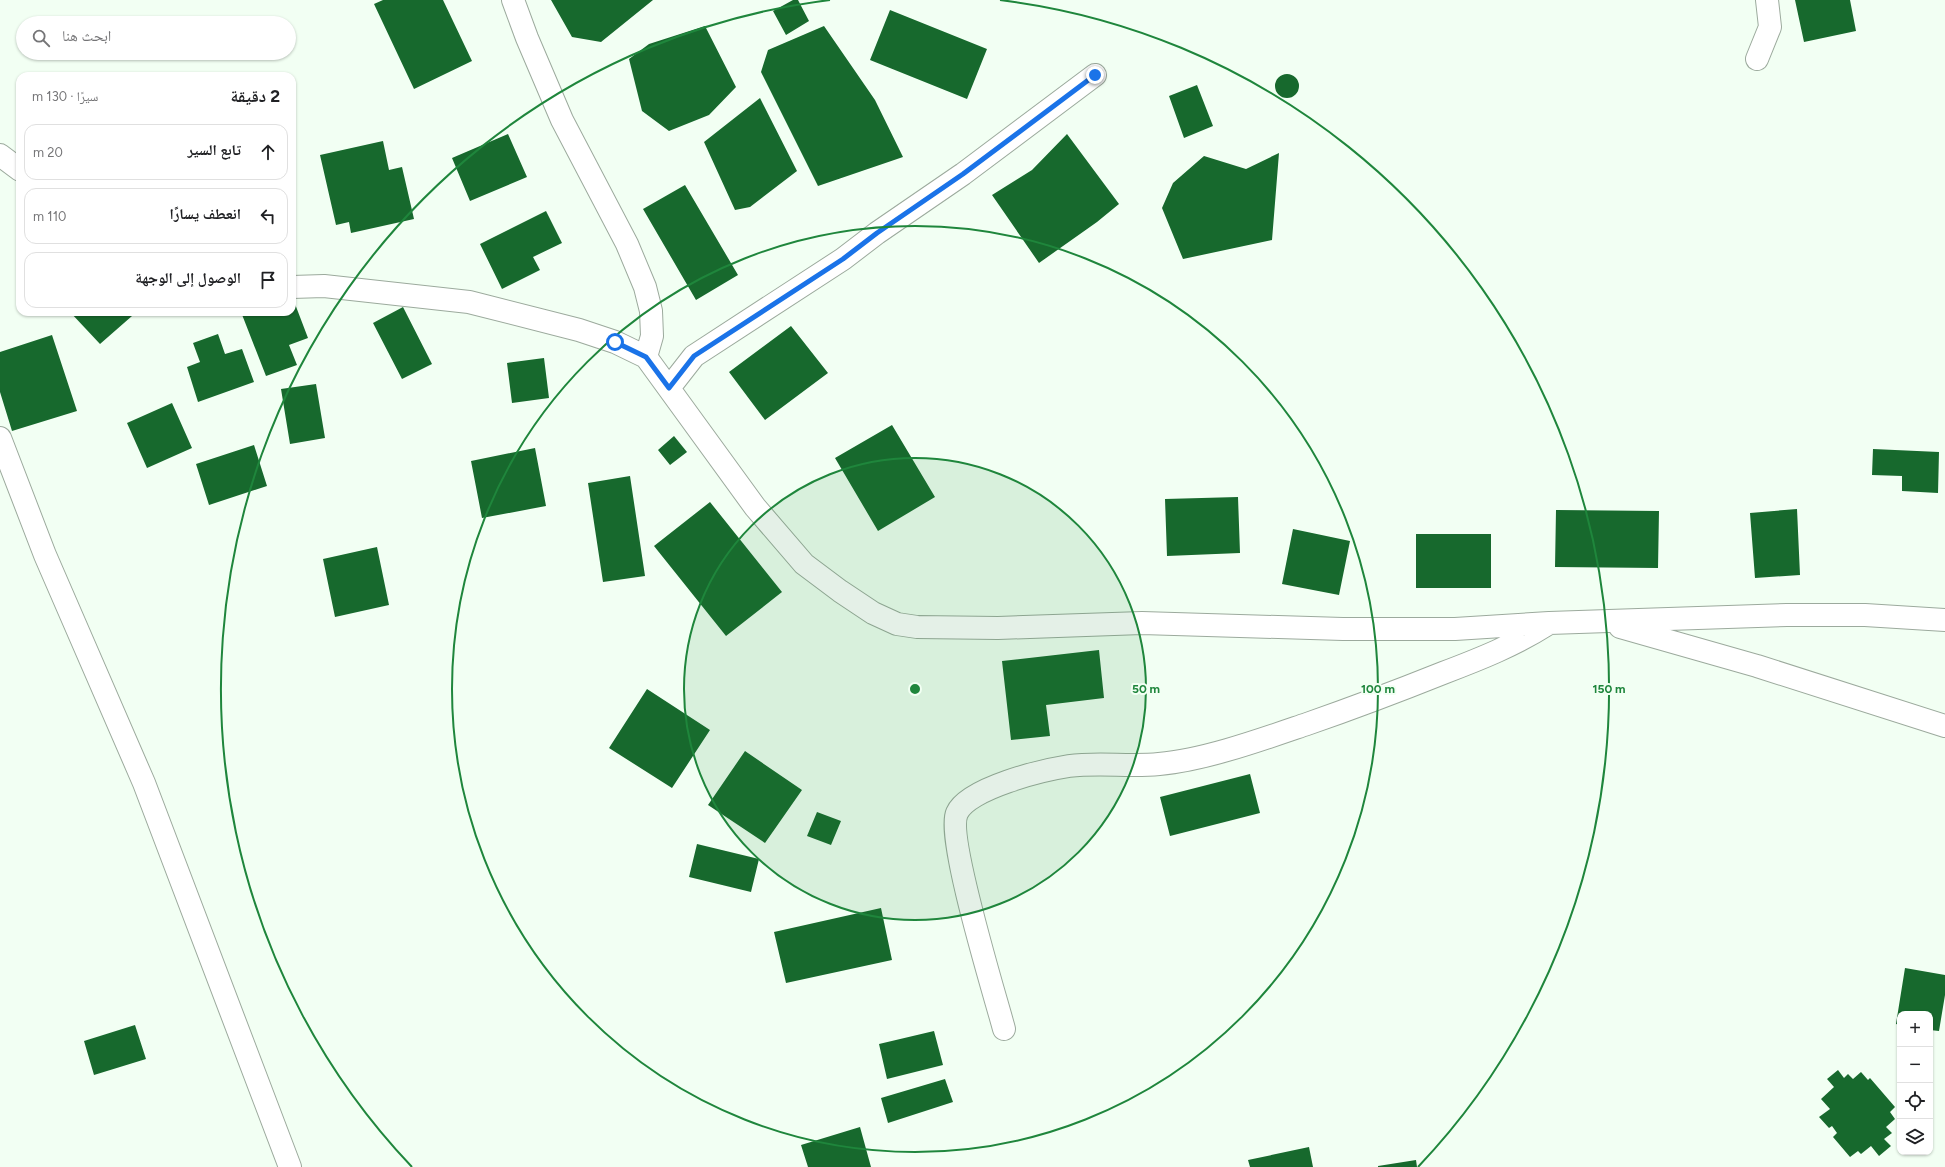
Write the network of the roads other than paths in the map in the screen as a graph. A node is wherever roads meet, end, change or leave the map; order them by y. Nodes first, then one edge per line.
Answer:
1 (513, 0) edge
2 (1767, 0) edge
3 (1757, 59) dead end
4 (1095, 75) dead end
5 (0, 155) edge
6 (16, 167) edge
7 (296, 287) edge
8 (646, 357) junction
9 (669, 388) junction
10 (0, 438) edge
11 (1945, 620) edge
12 (1602, 622) junction
13 (1549, 623) junction
14 (1945, 726) edge
15 (1004, 1029) dead end
16 (290, 1167) edge

1 - 8 street
2 - 3 street
4 - 9 street
5 - 6 street
7 - 8 street
8 - 9 street
9 - 13 street
10 - 16 street
11 - 12 street
12 - 13 street
12 - 14 street
13 - 15 street

